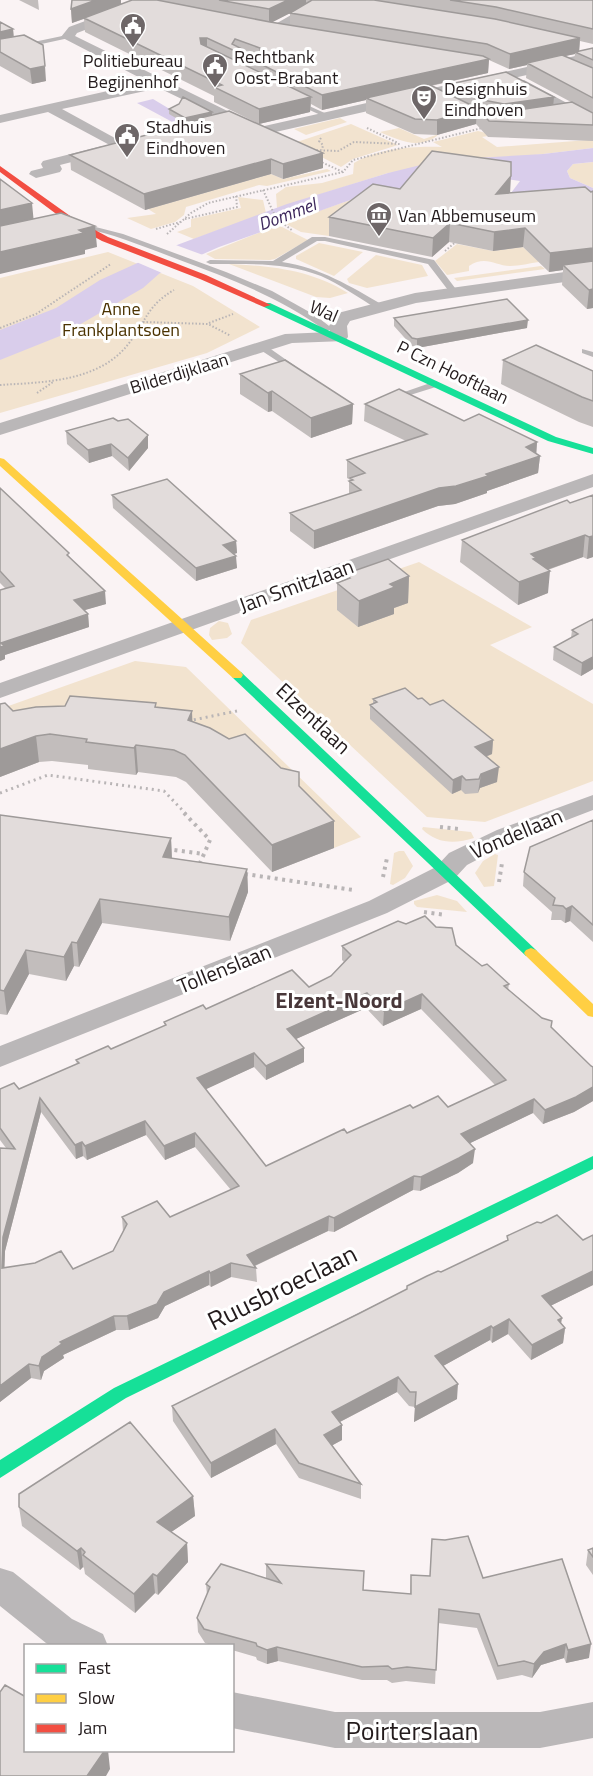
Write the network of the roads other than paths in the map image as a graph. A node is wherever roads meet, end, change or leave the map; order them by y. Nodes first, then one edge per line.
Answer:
1 (127, 9) edge
2 (305, 11) edge
3 (293, 34) edge
4 (67, 37) junction
5 (575, 46) edge
6 (593, 50) edge
7 (0, 51) edge
8 (593, 56) edge
9 (555, 64) junction
10 (486, 65) edge
11 (575, 72) edge
12 (507, 75) junction
13 (162, 84) junction
14 (140, 88) junction
15 (430, 93) junction
16 (158, 98) dead end
17 (293, 100) edge
18 (449, 102) edge
19 (50, 108) junction
20 (572, 111) junction
21 (549, 114) edge
22 (332, 115) junction
23 (0, 118) edge
24 (231, 119) junction
25 (593, 123) edge
26 (210, 124) edge
27 (137, 142) edge
28 (119, 146) junction
29 (0, 168) edge
30 (36, 174) dead end
31 (73, 222) junction
32 (53, 227) edge
33 (210, 262) dead end
34 (275, 263) junction
35 (184, 264) junction
36 (593, 273) edge
37 (453, 292) junction
38 (380, 307) junction
39 (314, 316) junction
40 (344, 317) junction
41 (339, 337) junction
42 (252, 346) junction
43 (291, 366) edge
44 (436, 384) junction
45 (384, 400) edge
46 (0, 429) edge
47 (552, 439) junction
48 (593, 451) edge
49 (0, 461) edge
50 (593, 464) edge
51 (593, 480) edge
52 (184, 625) junction
53 (0, 691) edge
54 (593, 802) edge
55 (446, 873) junction
56 (593, 1012) edge
57 (0, 1058) edge
58 (593, 1162) edge
59 (0, 1470) edge
60 (0, 1584) edge
61 (86, 1644) edge
62 (234, 1710) edge
63 (593, 1720) edge

1 - 4 street
2 - 3 street
4 - 7 lane
4 - 13 street
5 - 6 street
8 - 9 street
9 - 11 lane
9 - 12 street
10 - 12 street
12 - 15 street
12 - 20 street
13 - 14 street
13 - 24 street
14 - 16 street
14 - 19 street
15 - 18 street
15 - 22 street
17 - 22 lane
19 - 23 street
19 - 28 street
20 - 21 street
20 - 25 street
22 - 24 street
24 - 26 street
27 - 28 street
28 - 30 street
29 - 31 street, Wal
31 - 32 street
31 - 35 street, Wal
33 - 34 lane
34 - 37 lane
34 - 38 lane
35 - 39 lane, Wal
35 - 41 street, Wal
36 - 37 street
37 - 38 street
38 - 40 street
39 - 40 lane
39 - 41 lane, Wal
40 - 41 street
41 - 42 street, Bilderdijklaan
41 - 44 street, P Czn Hooftlaan
42 - 43 lane
42 - 46 street, Bilderdijklaan
44 - 45 lane
44 - 47 street, P Czn Hooftlaan
47 - 48 street, P Czn Hooftlaan
47 - 50 street, P Czn Hooftlaan
49 - 52 street, Elzentlaan
51 - 52 street, Jan Smitzlaan
52 - 53 street, Jan Smitzlaan
52 - 55 street, Elzentlaan
54 - 55 street, Vondellaan
55 - 56 street, Elzentlaan
55 - 57 street, Tollenslaan
58 - 59 street, Ruusbroeclaan
60 - 61 street
62 - 63 street, Poirterslaan

